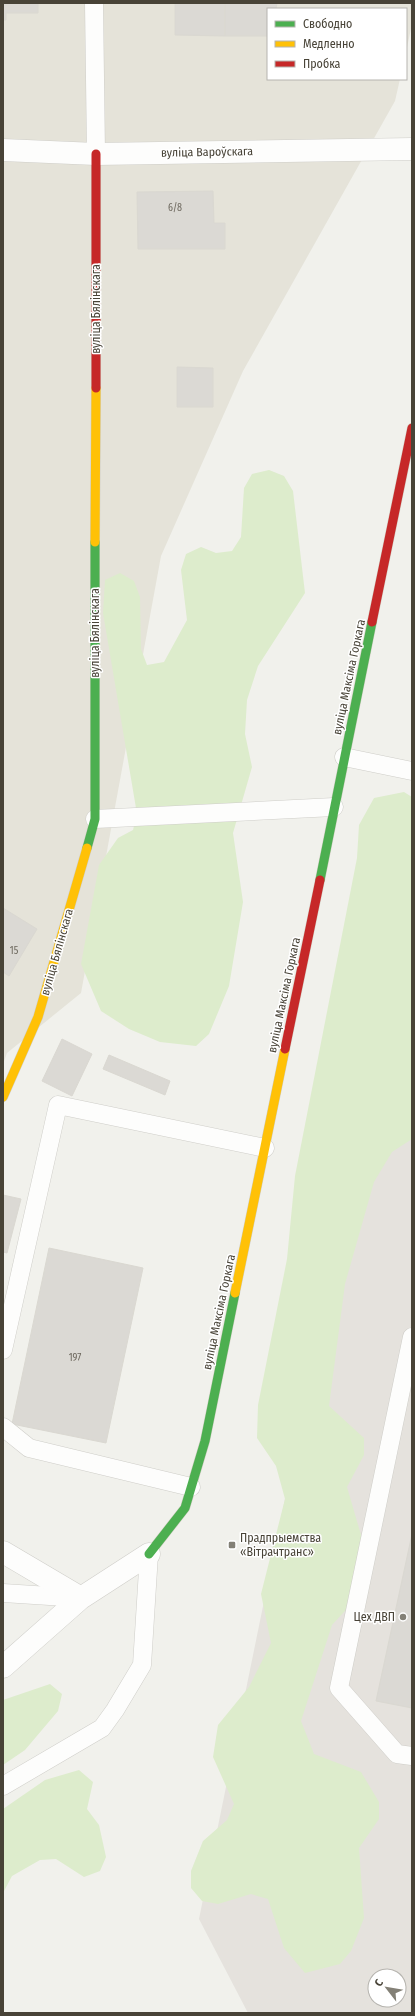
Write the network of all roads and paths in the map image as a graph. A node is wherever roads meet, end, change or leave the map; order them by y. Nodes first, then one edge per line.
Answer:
1 (94, 3) edge
2 (412, 149) edge
3 (3, 150) edge
4 (96, 154) junction
5 (412, 428) edge
6 (344, 757) junction
7 (412, 771) edge
8 (334, 808) junction
9 (95, 819) junction
10 (3, 1096) edge
11 (265, 1148) junction
12 (412, 1337) edge
13 (3, 1350) edge
14 (3, 1427) edge
15 (191, 1487) junction
16 (3, 1552) edge
17 (149, 1554) junction
18 (3, 1593) edge
19 (81, 1598) junction
20 (3, 1667) edge
21 (412, 1756) edge
22 (3, 1786) edge

1 - 4 lane
2 - 4 street, вуліца Вароўскага
3 - 4 street, вуліца Вароўскага
4 - 9 main road, вуліца Бялінскага
5 - 6 main road, вуліца Максіма Горкага
6 - 7 lane
6 - 8 main road, вуліца Максіма Горкага
8 - 9 lane
8 - 11 main road, вуліца Максіма Горкага
9 - 10 main road, вуліца Бялінскага
11 - 13 lane
11 - 15 main road, вуліца Максіма Горкага
12 - 21 lane
14 - 15 lane
15 - 17 main road, вуліца Максіма Горкага
16 - 19 street
17 - 19 street
17 - 22 lane
18 - 19 lane
19 - 20 street

